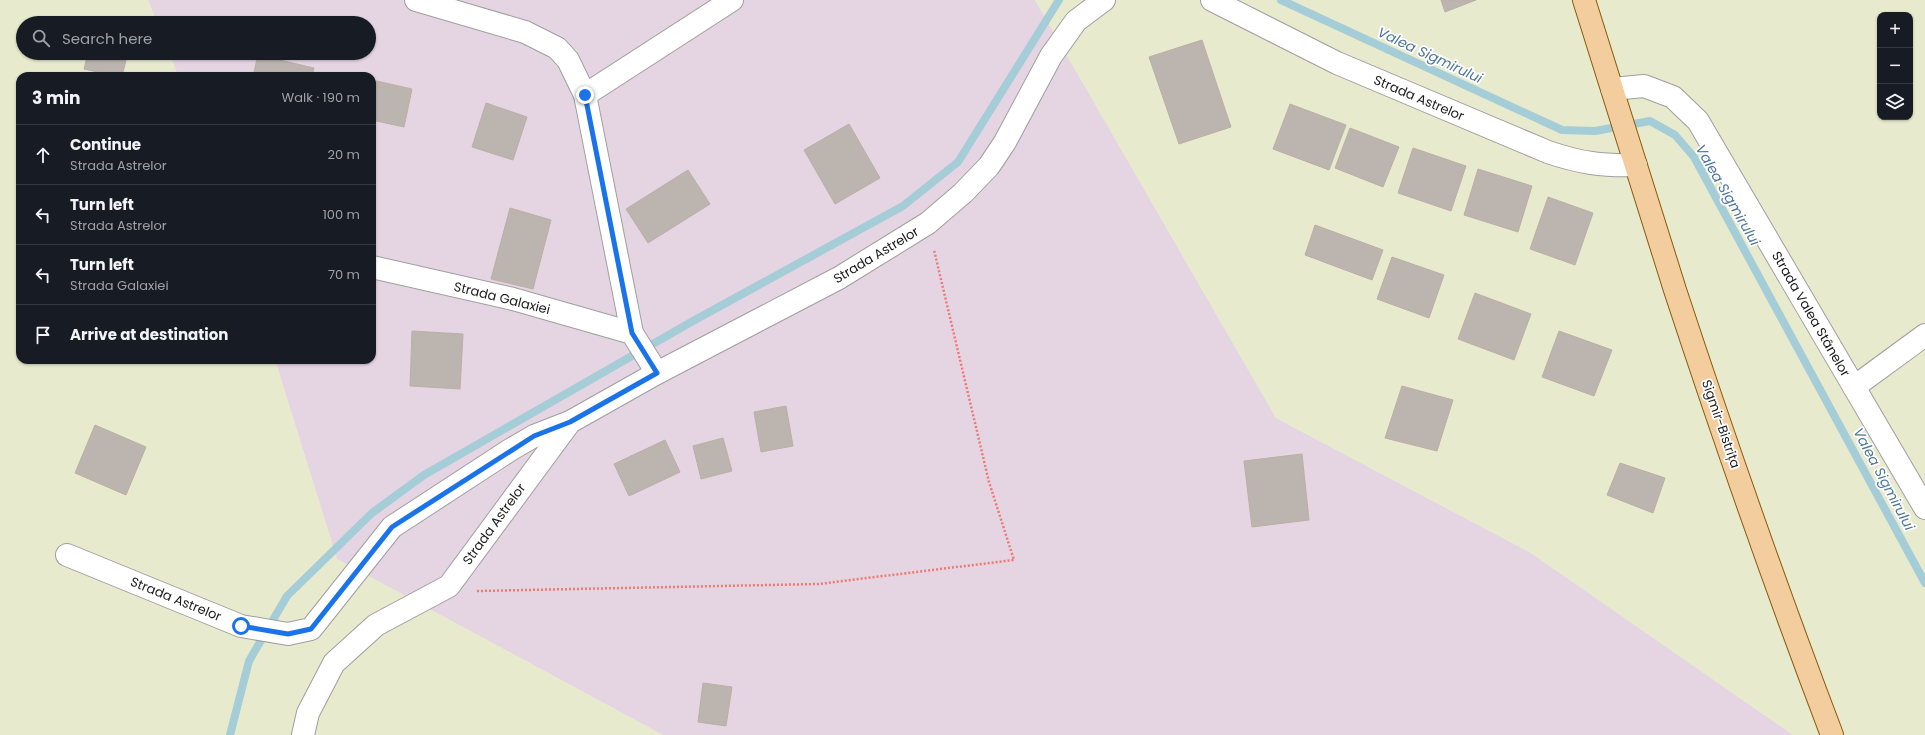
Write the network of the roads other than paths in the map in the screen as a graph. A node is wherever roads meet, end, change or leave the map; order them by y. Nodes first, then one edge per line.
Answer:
1 (416, 0) edge
2 (732, 0) edge
3 (1102, 0) edge
4 (1212, 0) edge
5 (1584, 0) edge
6 (585, 95) junction
7 (1615, 99) junction
8 (1636, 165) junction
9 (376, 268) edge
10 (632, 333) junction
11 (1925, 335) edge
12 (653, 366) junction
13 (1854, 387) junction
14 (570, 422) junction
15 (1924, 504) edge
16 (67, 555) dead end
17 (303, 735) edge
18 (1832, 735) edge

1 - 6 street
2 - 6 street
3 - 12 street, Strada Astrelor
4 - 8 street, Strada Astrelor
5 - 7 main road, Sigmir-Bistrița
6 - 10 street
7 - 8 main road, Sigmir-Bistrița
7 - 13 street, Strada Valea Stânelor
8 - 18 main road, Sigmir-Bistrița
9 - 10 street, Strada Galaxiei
10 - 12 street
11 - 13 street
12 - 14 street, Strada Astrelor
13 - 15 street, Strada Valea Stânelor
14 - 16 street, Strada Astrelor
14 - 17 street, Strada Astrelor

